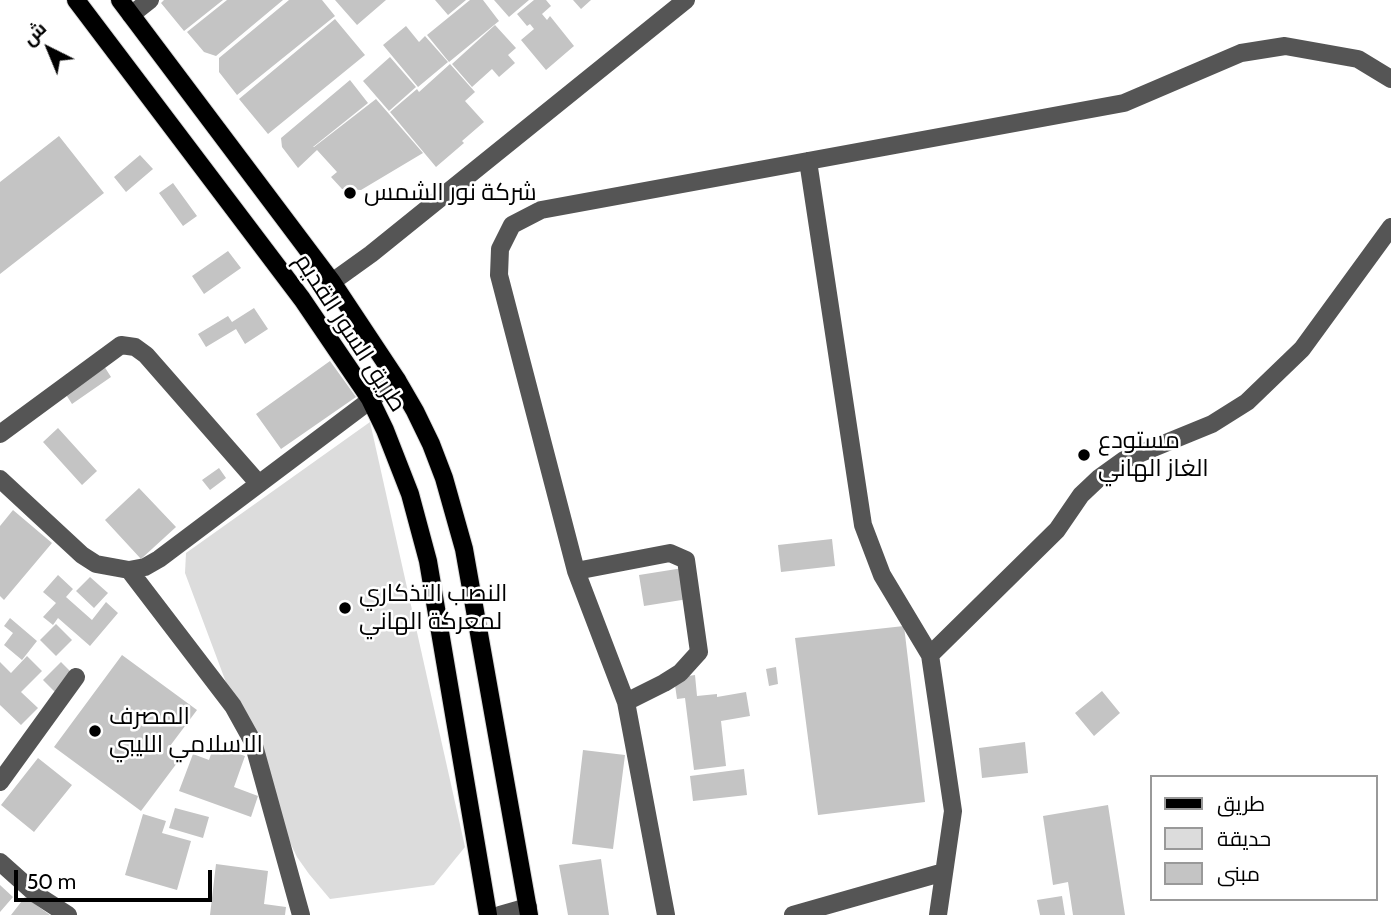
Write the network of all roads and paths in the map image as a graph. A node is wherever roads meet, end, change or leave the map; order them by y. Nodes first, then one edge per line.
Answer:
1 (76, 0) edge
2 (120, 0) edge
3 (150, 0) edge
4 (686, 0) edge
5 (131, 15) junction
6 (1391, 79) edge
7 (808, 161) junction
8 (1391, 227) edge
9 (332, 282) junction
10 (397, 380) junction
11 (370, 399) junction
12 (0, 434) edge
13 (0, 479) edge
14 (259, 484) junction
15 (129, 570) junction
16 (576, 571) junction
17 (930, 655) junction
18 (76, 677) dead end
19 (626, 702) junction
20 (0, 782) edge
21 (0, 862) edge
22 (944, 872) junction
23 (528, 911) edge
24 (68, 915) edge
25 (301, 915) edge
26 (488, 915) edge
27 (500, 915) edge
28 (666, 915) edge
29 (793, 915) edge
30 (938, 915) edge

1 - 11 main road, طريق السور القديم
2 - 5 main road, طريق السور القديم
3 - 5 street
4 - 9 street
5 - 9 main road, طريق السور القديم
6 - 7 street
7 - 16 street
7 - 17 street
8 - 17 street
9 - 10 main road, طريق السور القديم
10 - 11 street
10 - 23 main road, طريق السور القديم
11 - 14 street
11 - 26 main road, طريق السور القديم
12 - 14 street
13 - 15 street
14 - 15 street
15 - 25 street
16 - 19 street
16 - 19 street
17 - 22 street
18 - 20 street
19 - 28 street
21 - 24 street
22 - 29 street
22 - 30 street
23 - 27 street

